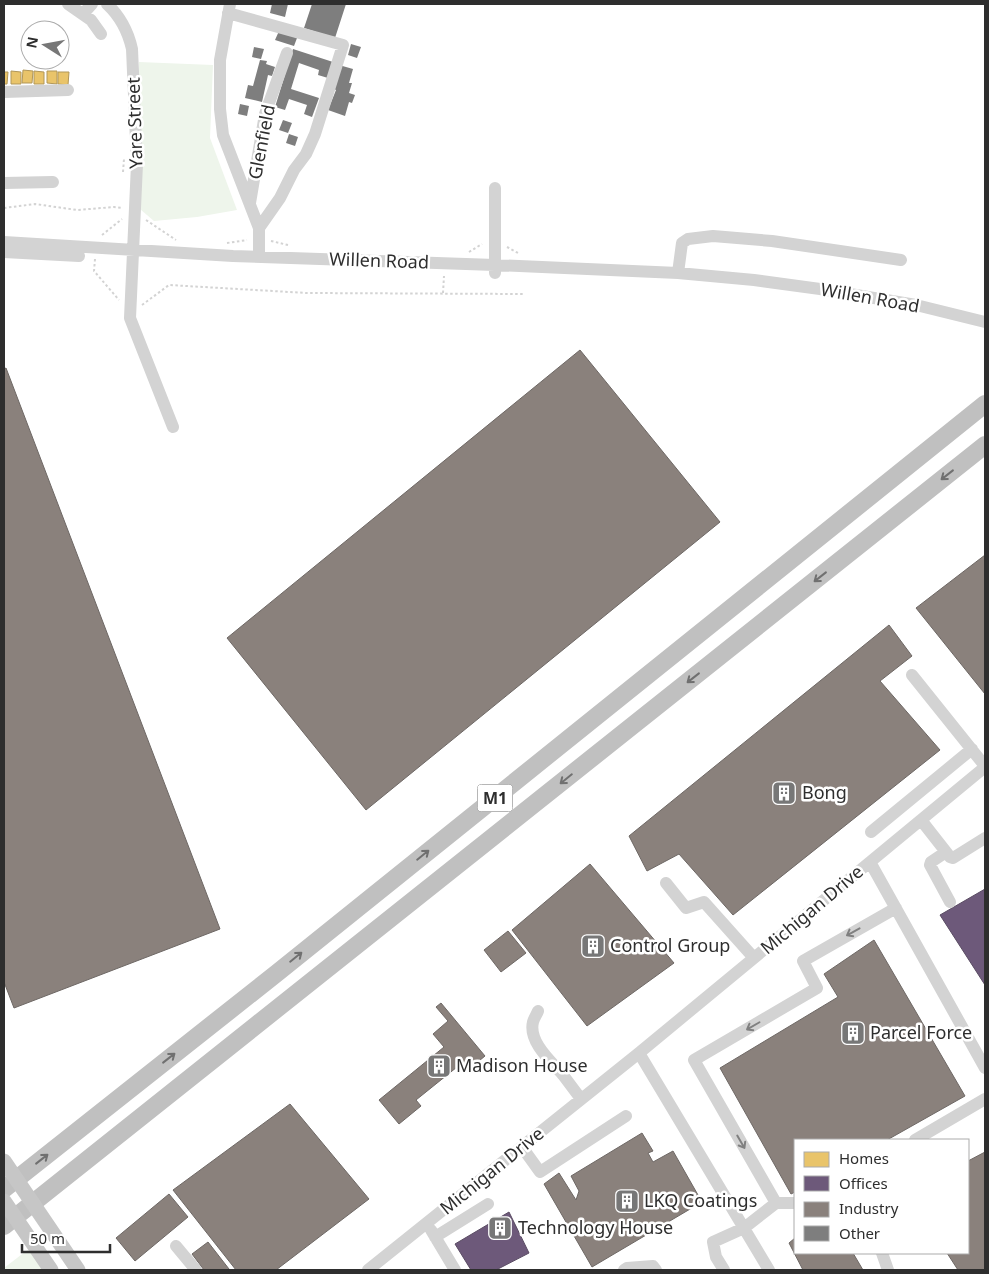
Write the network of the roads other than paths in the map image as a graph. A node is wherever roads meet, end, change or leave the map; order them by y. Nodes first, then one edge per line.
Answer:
1 (68, 4) edge
2 (92, 4) edge
3 (114, 6) edge
4 (229, 8) edge
5 (83, 14) junction
6 (101, 34) dead end
7 (287, 53) dead end
8 (68, 90) dead end
9 (4, 92) edge
10 (52, 182) dead end
11 (4, 183) edge
12 (495, 188) dead end
13 (250, 203) junction
14 (259, 228) junction
15 (4, 242) edge
16 (4, 252) edge
17 (133, 255) junction
18 (259, 257) junction
19 (901, 260) dead end
20 (495, 269) junction
21 (678, 273) junction
22 (754, 280) junction
23 (985, 322) edge
24 (985, 404) edge
25 (173, 427) dead end
26 (985, 445) edge
27 (912, 675) dead end
28 (972, 749) junction
29 (985, 767) edge
30 (921, 820) junction
31 (872, 832) dead end
32 (985, 838) edge
33 (946, 852) junction
34 (870, 862) junction
35 (666, 883) dead end
36 (950, 902) dead end
37 (896, 908) junction
38 (754, 958) junction
39 (538, 1011) dead end
40 (639, 1053) junction
41 (985, 1068) edge
42 (581, 1099) junction
43 (985, 1099) edge
44 (626, 1116) dead end
45 (917, 1139) edge
46 (522, 1147) junction
47 (4, 1161) edge
48 (4, 1190) edge
49 (4, 1201) edge
50 (776, 1203) junction
51 (794, 1203) edge
52 (488, 1204) dead end
53 (427, 1223) junction
54 (4, 1226) edge
55 (744, 1228) junction
56 (435, 1237) junction
57 (176, 1246) dead end
58 (882, 1254) edge
59 (51, 1270) edge
60 (78, 1270) edge
61 (196, 1270) edge
62 (368, 1270) edge
63 (455, 1270) edge
64 (624, 1270) edge
65 (656, 1270) edge
66 (724, 1270) edge
67 (769, 1270) edge
68 (888, 1270) edge

1 - 5 street
2 - 5 street
3 - 17 street, Yare Street
4 - 13 street
4 - 14 street
5 - 6 street
7 - 13 street, Glenfield
8 - 9 street
10 - 11 street
12 - 20 street
13 - 14 street
14 - 18 street
15 - 17 street, Willen Road
16 - 17 street, Willen Road
17 - 18 street, Willen Road
17 - 20 street, Willen Road
17 - 25 street, Yare Street
18 - 20 street, Willen Road
19 - 21 street
20 - 21 street, Willen Road
20 - 22 street, Willen Road
21 - 22 street, Willen Road
22 - 23 street, Willen Road
48 -> 24 highway, M1
26 -> 54 highway, M1
27 - 28 street
28 - 29 street
28 - 31 street
29 - 30 street, Michigan Drive
30 - 33 street
30 - 34 street, Michigan Drive
32 - 33 street
33 - 36 street
34 - 37 street
34 - 38 street, Michigan Drive
35 - 38 street
37 - 41 street
37 -> 50 street
38 - 40 street, Michigan Drive
39 - 42 street
40 - 42 street, Michigan Drive
40 - 55 street
42 - 46 street, Michigan Drive
43 - 45 street
44 - 46 street
46 - 53 street, Michigan Drive
47 - 60 main road, bridge
49 - 59 main road, bridge
50 - 51 street
50 - 55 street
52 - 56 street
53 - 56 street
53 - 62 street, Michigan Drive
55 - 66 street
55 - 67 street
56 - 63 street
57 - 61 street
58 - 68 street
64 - 65 street

